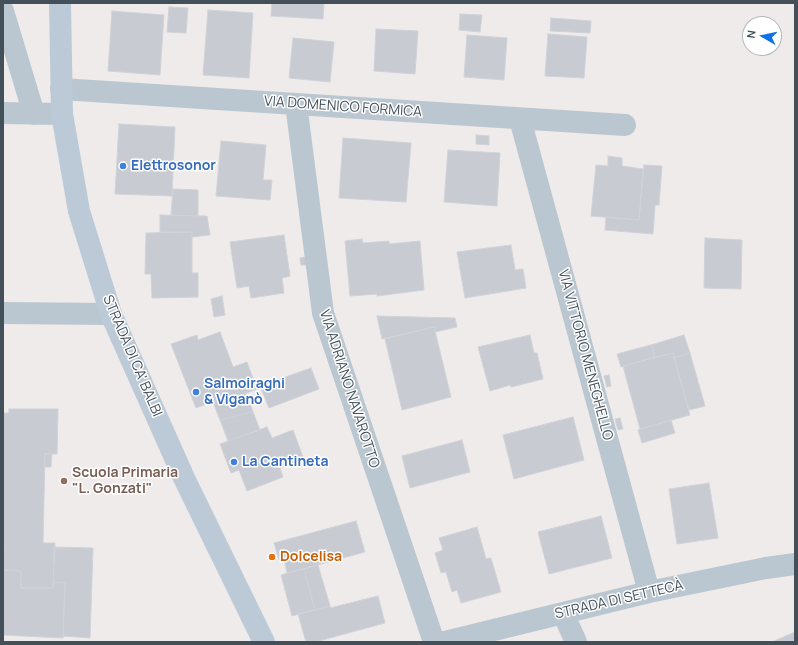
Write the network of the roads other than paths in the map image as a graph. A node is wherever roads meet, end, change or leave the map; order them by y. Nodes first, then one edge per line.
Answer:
1 (60, 3) edge
2 (3, 10) edge
3 (62, 89) junction
4 (296, 104) junction
5 (3, 113) edge
6 (34, 114) junction
7 (62, 114) junction
8 (520, 119) junction
9 (625, 125) dead end
10 (3, 313) edge
11 (111, 314) junction
12 (795, 564) edge
13 (649, 592) junction
14 (563, 613) junction
15 (264, 642) edge
16 (434, 642) edge
17 (445, 642) edge
18 (576, 642) edge

1 - 3 main road, STRADA DI CA' BALBI
2 - 6 street
3 - 4 street, VIA DOMENICO FORMICA
3 - 7 main road, STRADA DI CA' BALBI
4 - 8 street, VIA DOMENICO FORMICA
4 - 16 street, VIA ADRIANO NAVAROTTO
5 - 6 street
6 - 7 street
7 - 11 main road, STRADA DI CA' BALBI
8 - 9 street, VIA DOMENICO FORMICA
8 - 13 street, VIA VITTORIO MENEGHELLO
10 - 11 street
11 - 15 main road, STRADA DI CA' BALBI
12 - 13 street, STRADA DI SETTECÀ
13 - 14 street, STRADA DI SETTECÀ
14 - 17 street, STRADA DI SETTECÀ
14 - 18 street

